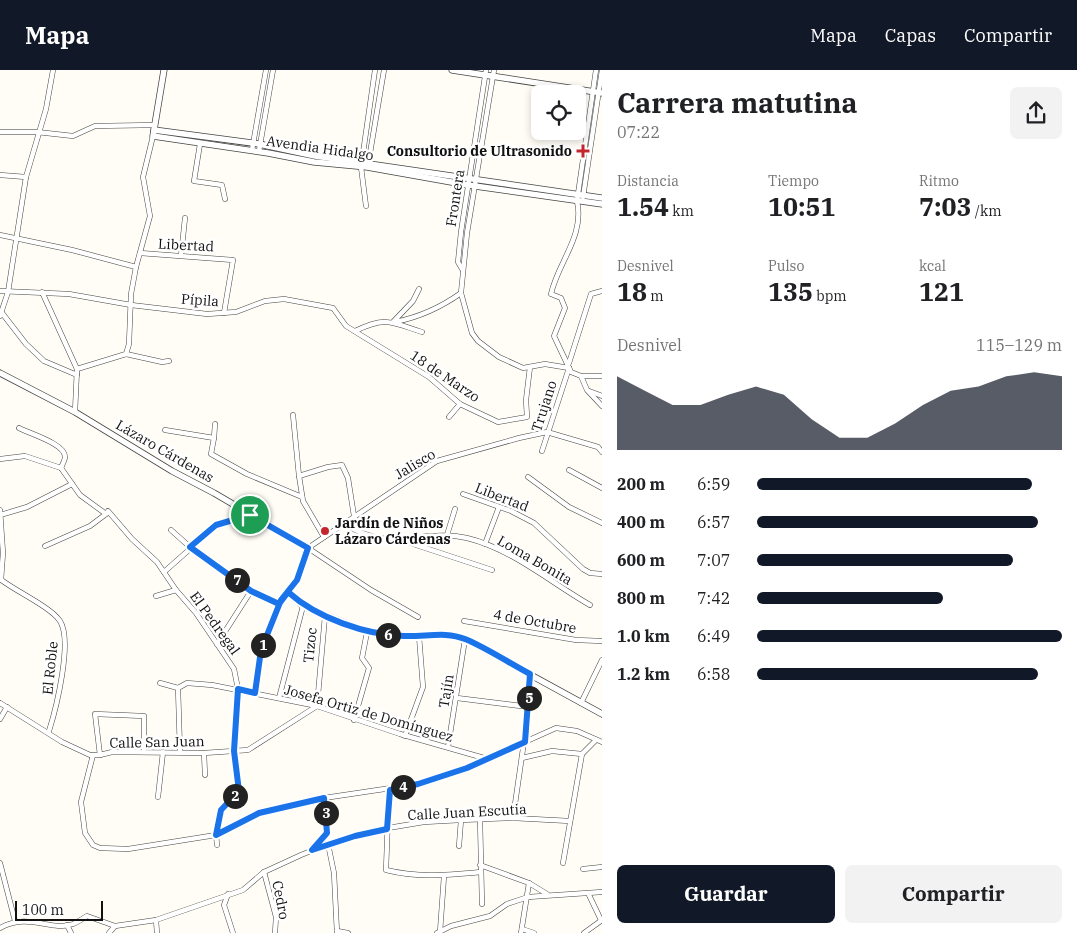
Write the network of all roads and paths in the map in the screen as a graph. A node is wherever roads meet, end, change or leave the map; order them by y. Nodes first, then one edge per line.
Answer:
1 (54, 70) edge
2 (164, 70) edge
3 (266, 70) edge
4 (273, 70) edge
5 (375, 70) edge
6 (384, 70) edge
7 (452, 70) edge
8 (596, 70) edge
9 (602, 70) edge
10 (485, 72) edge
11 (493, 73) edge
12 (598, 92) edge
13 (154, 130) junction
14 (0, 132) edge
15 (37, 132) junction
16 (200, 144) junction
17 (256, 147) junction
18 (364, 166) junction
19 (0, 175) edge
20 (26, 177) junction
21 (472, 182) junction
22 (580, 198) junction
23 (602, 198) edge
24 (225, 199) dead end
25 (602, 204) edge
26 (366, 206) dead end
27 (185, 218) dead end
28 (0, 235) edge
29 (16, 239) junction
30 (140, 253) junction
31 (180, 256) junction
32 (136, 267) junction
33 (419, 289) dead end
34 (0, 290) edge
35 (602, 291) edge
36 (8, 292) junction
37 (42, 292) junction
38 (460, 293) junction
39 (131, 305) junction
40 (224, 313) junction
41 (1, 315) edge
42 (394, 322) junction
43 (355, 331) junction
44 (422, 332) dead end
45 (126, 354) junction
46 (169, 361) dead end
47 (569, 365) junction
48 (530, 367) junction
49 (77, 372) junction
50 (0, 373) edge
51 (581, 376) junction
52 (602, 376) edge
53 (586, 390) junction
54 (602, 396) edge
55 (460, 404) junction
56 (602, 406) edge
57 (76, 412) junction
58 (293, 415) dead end
59 (449, 417) dead end
60 (215, 424) dead end
61 (18, 428) dead end
62 (166, 430) dead end
63 (548, 432) junction
64 (214, 438) junction
65 (542, 451) dead end
66 (602, 452) edge
67 (0, 459) edge
68 (61, 468) junction
69 (569, 470) dead end
70 (299, 476) junction
71 (528, 477) dead end
72 (72, 484) junction
73 (602, 488) edge
74 (464, 494) dead end
75 (302, 497) junction
76 (499, 507) junction
77 (455, 509) dead end
78 (0, 513) edge
79 (106, 514) junction
80 (250, 515) junction
81 (354, 516) junction
82 (602, 523) edge
83 (345, 524) junction
84 (171, 530) dead end
85 (447, 535) junction
86 (324, 537) junction
87 (402, 540) junction
88 (485, 544) junction
89 (45, 546) dead end
90 (190, 547) junction
91 (308, 548) junction
92 (492, 570) dead end
93 (164, 572) junction
94 (602, 574) edge
95 (1, 579) edge
96 (176, 590) junction
97 (251, 591) junction
98 (288, 592) junction
99 (156, 596) dead end
100 (279, 604) junction
101 (590, 605) dead end
102 (303, 606) junction
103 (325, 616) junction
104 (418, 617) dead end
105 (464, 621) dead end
106 (368, 632) junction
107 (422, 636) junction
108 (465, 639) junction
109 (602, 641) edge
110 (217, 644) junction
111 (602, 660) edge
112 (530, 674) junction
113 (160, 683) dead end
114 (178, 688) junction
115 (238, 689) junction
116 (255, 693) junction
117 (279, 698) junction
118 (457, 698) junction
119 (581, 702) junction
120 (0, 703) edge
121 (317, 706) junction
122 (7, 707) junction
123 (529, 707) junction
124 (602, 714) edge
125 (0, 720) edge
126 (354, 720) junction
127 (49, 731) junction
128 (405, 736) junction
129 (596, 740) junction
130 (525, 742) junction
131 (602, 742) edge
132 (448, 747) junction
133 (180, 751) junction
134 (234, 751) junction
135 (144, 752) junction
136 (163, 752) junction
137 (204, 753) junction
138 (582, 754) junction
139 (93, 755) junction
140 (100, 756) junction
141 (484, 758) junction
142 (522, 758) junction
143 (204, 775) dead end
144 (390, 790) junction
145 (158, 797) dead end
146 (324, 798) junction
147 (513, 818) junction
148 (480, 819) junction
149 (461, 820) junction
150 (570, 821) junction
151 (387, 829) junction
152 (216, 835) junction
153 (328, 844) junction
154 (217, 845) dead end
155 (459, 846) dead end
156 (312, 850) junction
157 (0, 863) edge
158 (563, 863) dead end
159 (480, 865) junction
160 (602, 867) edge
161 (583, 869) dead end
162 (264, 872) junction
163 (481, 872) junction
164 (444, 876) junction
165 (529, 883) junction
166 (6, 888) junction
167 (0, 890) edge
168 (602, 892) edge
169 (228, 894) junction
170 (547, 894) junction
171 (589, 894) junction
172 (528, 897) junction
173 (482, 904) dead end
174 (156, 920) junction
175 (601, 920) edge
176 (15, 921) junction
177 (67, 925) junction
178 (115, 926) junction
179 (0, 928) edge
180 (521, 931) edge
181 (337, 932) edge
182 (439, 932) edge
183 (71, 933) edge
184 (109, 933) edge
185 (158, 933) edge
186 (233, 933) edge
187 (275, 933) edge
188 (348, 933) edge
189 (534, 933) edge
190 (584, 933) edge

1 - 15 street
2 - 13 street
3 - 17 street
4 - 17 street
5 - 18 street
6 - 18 street
7 - 10 street
8 - 12 street
9 - 12 street
10 - 11 street
10 - 21 street, Frontera
11 - 12 street
11 - 21 street, Frontera
12 - 22 street
13 - 15 street
13 - 16 street, Avendia Hidalgo
13 - 17 street, Avendia Hidalgo
13 - 30 street
14 - 15 street
15 - 20 street
16 - 17 street, Avendia Hidalgo
16 - 24 street
17 - 18 street, Avendia Hidalgo
18 - 21 street, Avendia Hidalgo
18 - 26 street
19 - 20 street
20 - 29 street
21 - 22 street, Avendia Hidalgo
21 - 38 street, Frontera
22 - 23 street, Avendia Hidalgo
22 - 25 street, Avendia Hidalgo
22 - 47 street
27 - 31 street
28 - 29 street
29 - 32 street
29 - 36 street
30 - 31 street, Libertad
30 - 32 street
31 - 40 street, Libertad
32 - 39 street
33 - 42 street
34 - 36 street, Pípila
35 - 47 street, Trujano
36 - 37 street, Pípila
36 - 41 street
37 - 39 street, Pípila
37 - 49 street
38 - 42 street
38 - 48 street, Frontera
39 - 40 street, Pípila
39 - 45 street
40 - 43 street, Pípila
41 - 49 street
42 - 43 street
42 - 44 street
43 - 55 street, 18 de Marzo
45 - 46 street
45 - 49 street
47 - 48 street, Frontera
47 - 51 street
47 - 63 street, Trujano
48 - 55 street, 18 de Marzo
49 - 57 street
50 - 57 street, Lázaro Cárdenas
51 - 52 street
51 - 53 street
53 - 54 street
53 - 56 street
55 - 59 street
57 - 80 street, Lázaro Cárdenas
58 - 70 street
60 - 64 street
61 - 68 street
62 - 64 street
63 - 65 street, Trujano
63 - 66 street
63 - 81 street, Jalisco
64 - 75 street
67 - 68 street
68 - 72 street, El Pedregal
69 - 73 street
70 - 75 street
70 - 81 street
71 - 82 street
72 - 78 street
72 - 79 street, El Pedregal
74 - 76 street, Libertad
75 - 86 street
76 - 88 street
76 - 94 street, Libertad
77 - 85 street
78 - 95 street
79 - 89 street
79 - 93 street, El Pedregal
80 - 90 street
80 - 91 street, Lázaro Cárdenas
81 - 83 street, Jalisco
83 - 86 street, Jalisco
83 - 87 street
84 - 90 street
85 - 87 street, Loma Bonita
85 - 88 street, Loma Bonita
86 - 91 street, Jalisco
87 - 92 street
88 - 101 street, Loma Bonita
90 - 93 street
90 - 97 street
91 - 98 street
91 - 104 street, Lázaro Cárdenas
93 - 96 street, El Pedregal
95 - 127 street, El Roble
96 - 99 street
96 - 110 street, El Pedregal
97 - 100 street
97 - 110 street
98 - 100 street
98 - 102 street
100 - 116 street
102 - 103 street
102 - 117 street
103 - 106 street
103 - 121 street, Tizoc
105 - 109 street, 4 de Octubre
106 - 107 street
106 - 126 street
107 - 108 street
107 - 128 street
108 - 112 street
108 - 118 street, Tajín
110 - 115 street, El Pedregal
111 - 119 street
112 - 119 street
112 - 123 street
113 - 114 street, Josefa Ortiz de Domínguez
114 - 115 street, Josefa Ortiz de Domínguez
114 - 133 street
115 - 116 street, Josefa Ortiz de Domínguez
115 - 134 street, El Pedregal
116 - 117 street, Josefa Ortiz de Domínguez
117 - 121 street, Josefa Ortiz de Domínguez
118 - 123 street
118 - 132 street, Tajín
119 - 124 street
120 - 122 street, Calle San Juan
121 - 126 street, Josefa Ortiz de Domínguez
121 - 134 street, Calle San Juan
122 - 125 street
122 - 127 street, Calle San Juan
123 - 130 street
126 - 128 street, Josefa Ortiz de Domínguez
127 - 139 street, Calle San Juan
128 - 132 street, Josefa Ortiz de Domínguez
129 - 130 street
129 - 131 street
129 - 138 street
130 - 141 street
130 - 142 street
132 - 141 street, Josefa Ortiz de Domínguez
133 - 136 street, Calle San Juan
133 - 137 street, Calle San Juan
134 - 137 street, Calle San Juan
134 - 152 street, El Pedregal
135 - 136 street, Calle San Juan
135 - 140 street, Calle San Juan
135 - 140 street
136 - 145 street
137 - 143 street
138 - 142 street
138 - 150 street
139 - 140 street, Calle San Juan
139 - 152 street
141 - 144 street
142 - 147 street
144 - 146 street
144 - 151 street
146 - 152 street
146 - 156 street
147 - 148 street, Calle Juan Escutia
147 - 150 street, Calle Juan Escutia
148 - 149 street, Calle Juan Escutia
148 - 159 street
149 - 151 street, Calle Juan Escutia
149 - 155 street
150 - 158 street
151 - 153 street, Calle Juan Escutia
151 - 164 street
152 - 154 street, El Pedregal
153 - 156 street, Calle Juan Escutia
153 - 181 street
156 - 162 street, Calle Juan Escutia
157 - 166 street
159 - 163 street
159 - 165 street
160 - 161 street
162 - 169 street, Calle Juan Escutia
162 - 187 street, Cedro
163 - 164 street
163 - 173 street
164 - 182 street
165 - 170 street
165 - 172 street
166 - 167 street
166 - 176 street
168 - 171 street
169 - 174 street, Calle Juan Escutia
169 - 186 street
170 - 171 street
170 - 172 street
171 - 175 street
172 - 180 street
172 - 182 street
174 - 178 street, Calle Juan Escutia
174 - 185 street
175 - 190 street
176 - 177 street, Calle Juan Escutia
176 - 179 street, Calle Juan Escutia
177 - 178 street, Calle Juan Escutia
177 - 183 street
178 - 184 street
180 - 189 street
181 - 188 street

